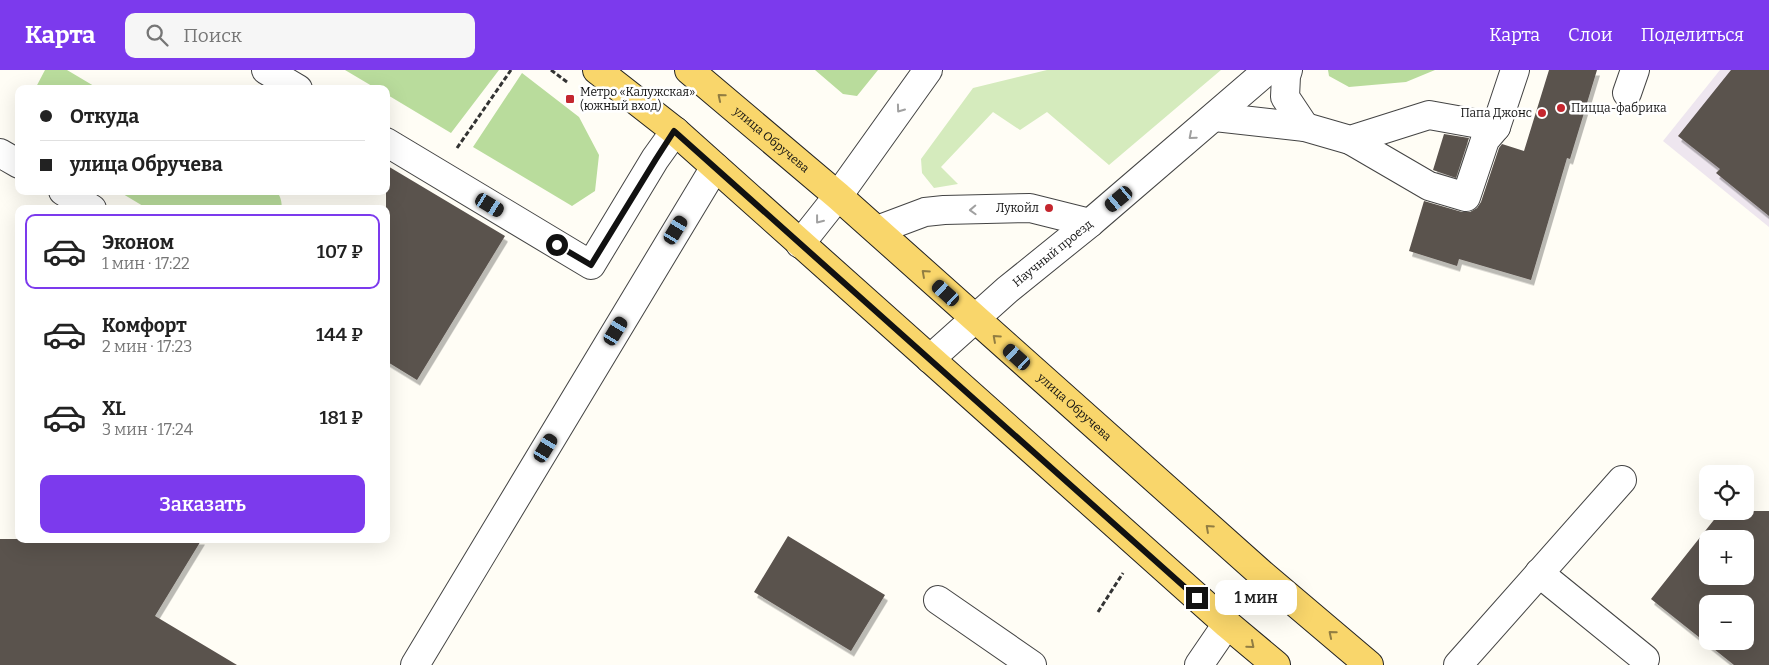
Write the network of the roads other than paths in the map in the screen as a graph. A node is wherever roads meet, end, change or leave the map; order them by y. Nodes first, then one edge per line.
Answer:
1 (266, 70) edge
2 (597, 70) edge
3 (689, 70) edge
4 (928, 70) edge
5 (1268, 70) edge
6 (1288, 70) edge
7 (1515, 70) edge
8 (291, 85) edge
9 (1215, 116) junction
10 (1306, 127) junction
11 (1496, 127) junction
12 (674, 131) junction
13 (1350, 140) junction
14 (390, 144) edge
15 (0, 153) edge
16 (15, 162) edge
17 (715, 167) junction
18 (69, 195) edge
19 (838, 196) junction
20 (86, 205) edge
21 (1090, 223) junction
22 (877, 230) junction
23 (800, 244) junction
24 (974, 318) junction
25 (930, 359) junction
26 (1622, 480) dead end
27 (1540, 573) junction
28 (938, 600) dead end
29 (1227, 624) junction
30 (1645, 659) dead end
31 (415, 665) edge
32 (1032, 665) edge
33 (1199, 665) edge
34 (1276, 665) edge
35 (1369, 665) edge
36 (1458, 665) edge

1 - 8 street
2 - 12 main road
19 -> 3 main road, улица Обручева
4 -> 19 street
5 - 9 street, Научный проезд
6 - 10 street
7 - 11 street
9 - 10 street
9 -> 21 street, Научный проезд
10 - 13 street
11 - 13 street
11 - 13 street
12 - 14 street
12 - 17 main road
15 - 16 street
17 - 23 main road
17 - 31 street
18 - 20 street
19 - 22 main road, улица Обручева
19 -> 23 street
21 -> 22 street
21 - 24 street, Научный проезд
24 -> 22 main road, улица Обручева
23 - 25 main road
24 - 25 street, Научный проезд
35 -> 24 main road, улица Обручева
25 - 29 main road
26 - 27 street
27 - 30 street
27 - 36 street
28 - 32 street
29 - 33 street
29 -> 34 main road

